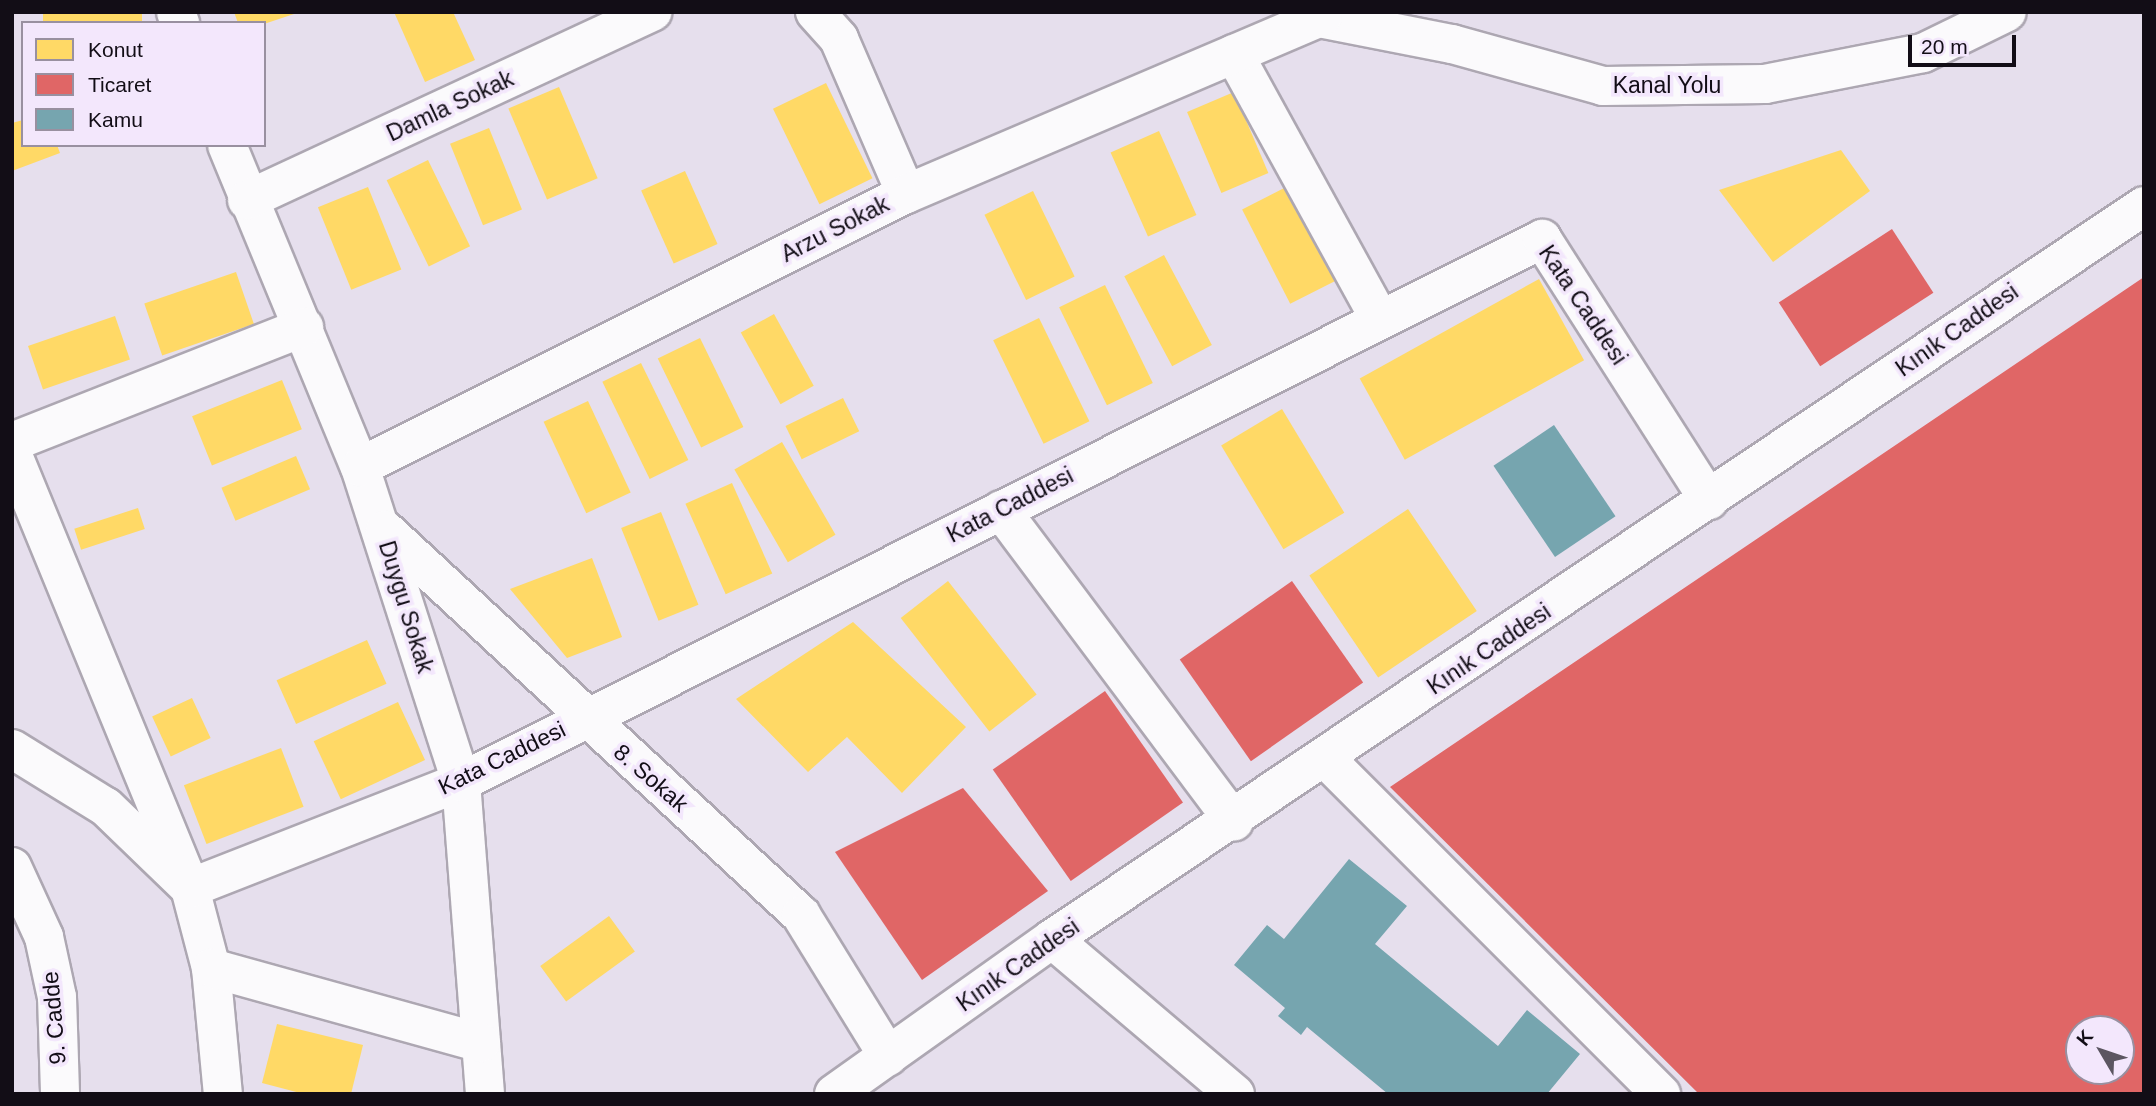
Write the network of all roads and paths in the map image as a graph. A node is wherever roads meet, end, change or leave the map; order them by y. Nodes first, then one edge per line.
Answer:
1 (652, 12) edge
2 (815, 12) edge
3 (1280, 12) edge
4 (2007, 12) edge
5 (1323, 16) junction
6 (1234, 54) junction
7 (227, 147) edge
8 (906, 194) junction
9 (247, 200) junction
10 (2144, 206) edge
11 (1380, 320) junction
12 (304, 327) junction
13 (12, 442) edge
14 (12, 453) edge
15 (360, 467) junction
16 (1709, 500) junction
17 (1001, 510) junction
18 (382, 527) junction
19 (583, 719) junction
20 (12, 749) edge
21 (1326, 759) junction
22 (461, 782) junction
23 (1234, 821) junction
24 (12, 867) edge
25 (190, 888) junction
26 (1052, 939) junction
27 (211, 968) junction
28 (481, 1043) junction
29 (888, 1056) junction
30 (60, 1094) edge
31 (223, 1094) edge
32 (485, 1094) edge
33 (834, 1094) edge
34 (1235, 1094) edge
35 (1661, 1094) edge

1 - 9 street, Damla Sokak
2 - 8 street
3 - 5 street, Kanal Yolu
4 - 5 street, Kanal Yolu
5 - 6 street, Arzu Sokak
6 - 8 street, Arzu Sokak
6 - 11 street
7 - 9 street, Duygu Sokak
8 - 15 street, Arzu Sokak
9 - 12 street, Duygu Sokak
10 - 16 street, Kınık Caddesi
11 - 16 street, Kata Caddesi
11 - 17 street, Kata Caddesi
12 - 13 street
12 - 15 street, Duygu Sokak
14 - 25 street
15 - 18 street, Duygu Sokak
16 - 21 street, Kınık Caddesi
17 - 19 street, Kata Caddesi
17 - 23 street
18 - 19 street, 8. Sokak
18 - 22 street, Duygu Sokak
19 - 22 street, Kata Caddesi
19 - 29 street, 8. Sokak
20 - 25 street
21 - 23 street, Kınık Caddesi
21 - 35 street
22 - 25 street, Kata Caddesi
22 - 28 street, Duygu Sokak
23 - 26 street, Kınık Caddesi
24 - 30 street, 9. Cadde
25 - 27 street
26 - 29 street, Kınık Caddesi
26 - 34 street
27 - 28 street
27 - 31 street
28 - 32 street, Duygu Sokak
29 - 33 street, Kınık Caddesi

